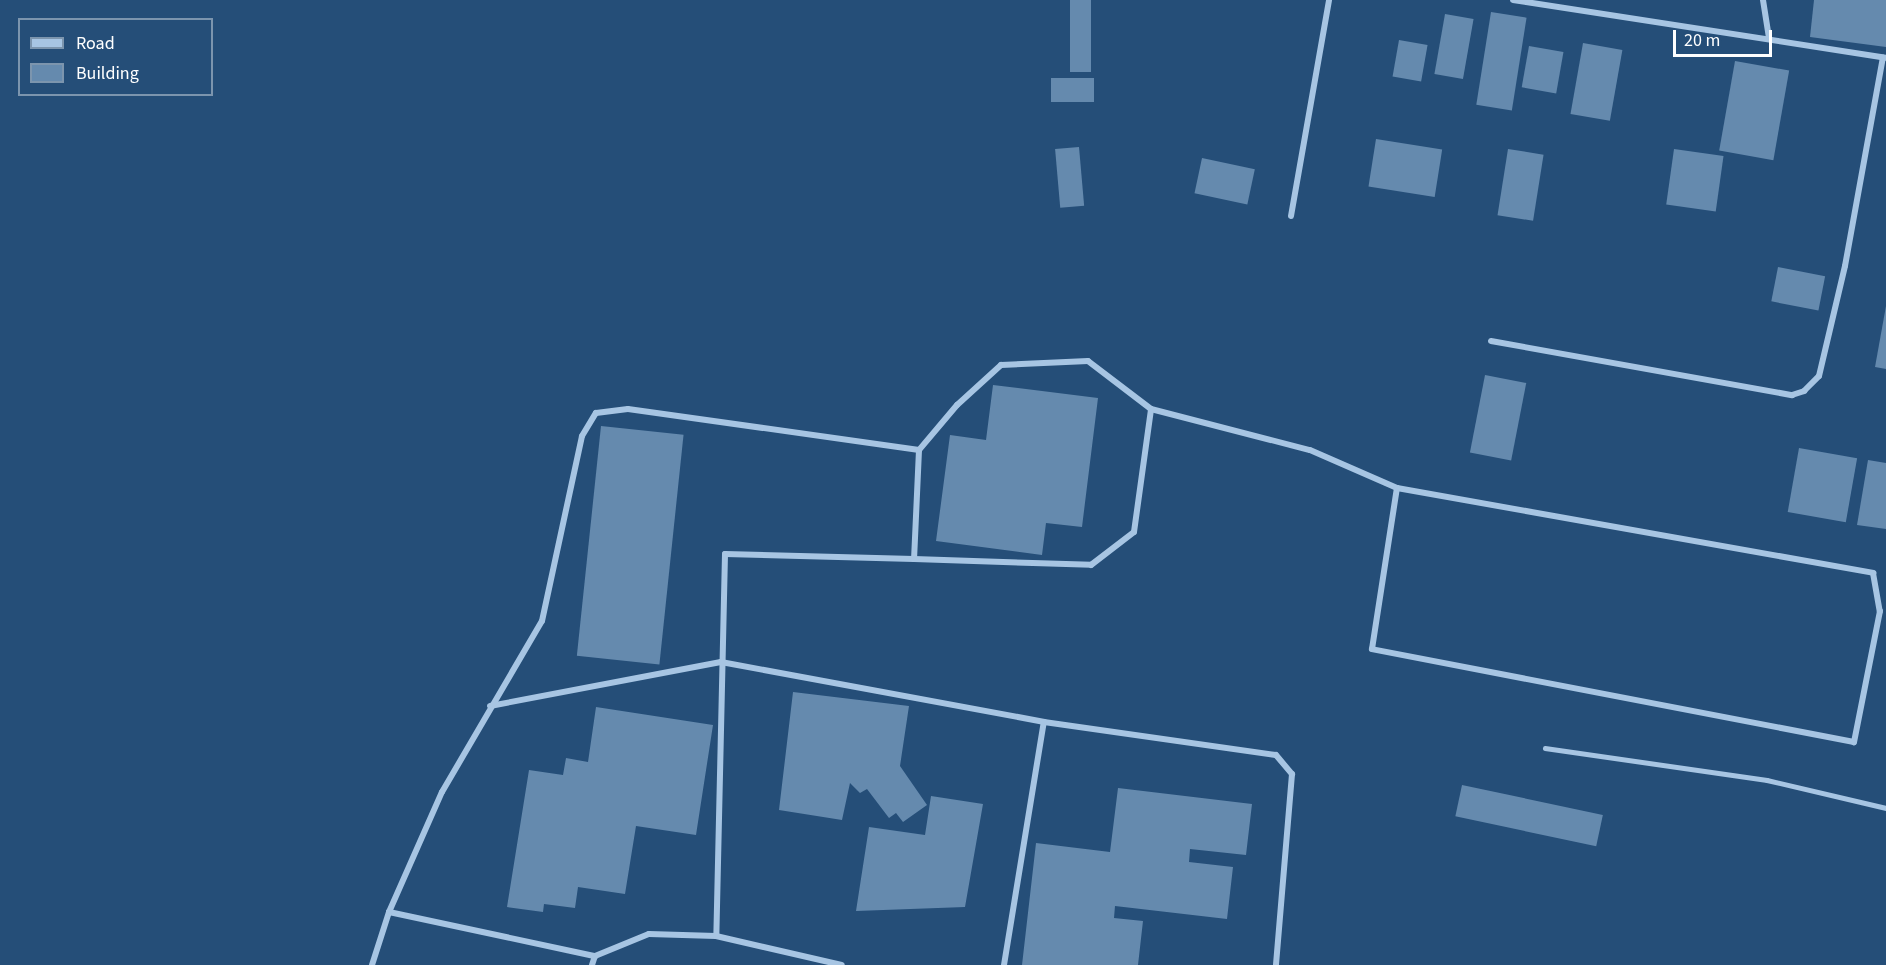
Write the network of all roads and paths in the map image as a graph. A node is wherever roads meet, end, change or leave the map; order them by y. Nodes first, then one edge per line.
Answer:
1 (1329, 0) edge
2 (1513, 0) edge
3 (1763, 0) edge
4 (1769, 37) junction
5 (1885, 58) edge
6 (1292, 216) dead end
7 (1491, 341) dead end
8 (1151, 409) junction
9 (919, 450) junction
10 (1396, 488) junction
11 (914, 559) junction
12 (721, 662) junction
13 (490, 706) junction
14 (1044, 722) junction
15 (1545, 748) dead end
16 (1886, 808) edge
17 (389, 912) junction
18 (716, 936) junction
19 (595, 956) junction
20 (372, 965) edge
21 (592, 965) edge
22 (842, 965) edge
23 (1004, 965) edge
24 (1276, 965) edge

1 - 6 street
2 - 4 street
3 - 4 street
4 - 5 street
5 - 7 street
8 - 9 street
8 - 10 street
8 - 11 street
9 - 11 street
9 - 13 street
10 - 10 street
11 - 12 street
12 - 13 street
12 - 14 street
12 - 18 street
13 - 17 street
14 - 23 street
14 - 24 street
15 - 16 lane
17 - 19 street
17 - 20 street
18 - 19 street
18 - 22 street
19 - 21 street

